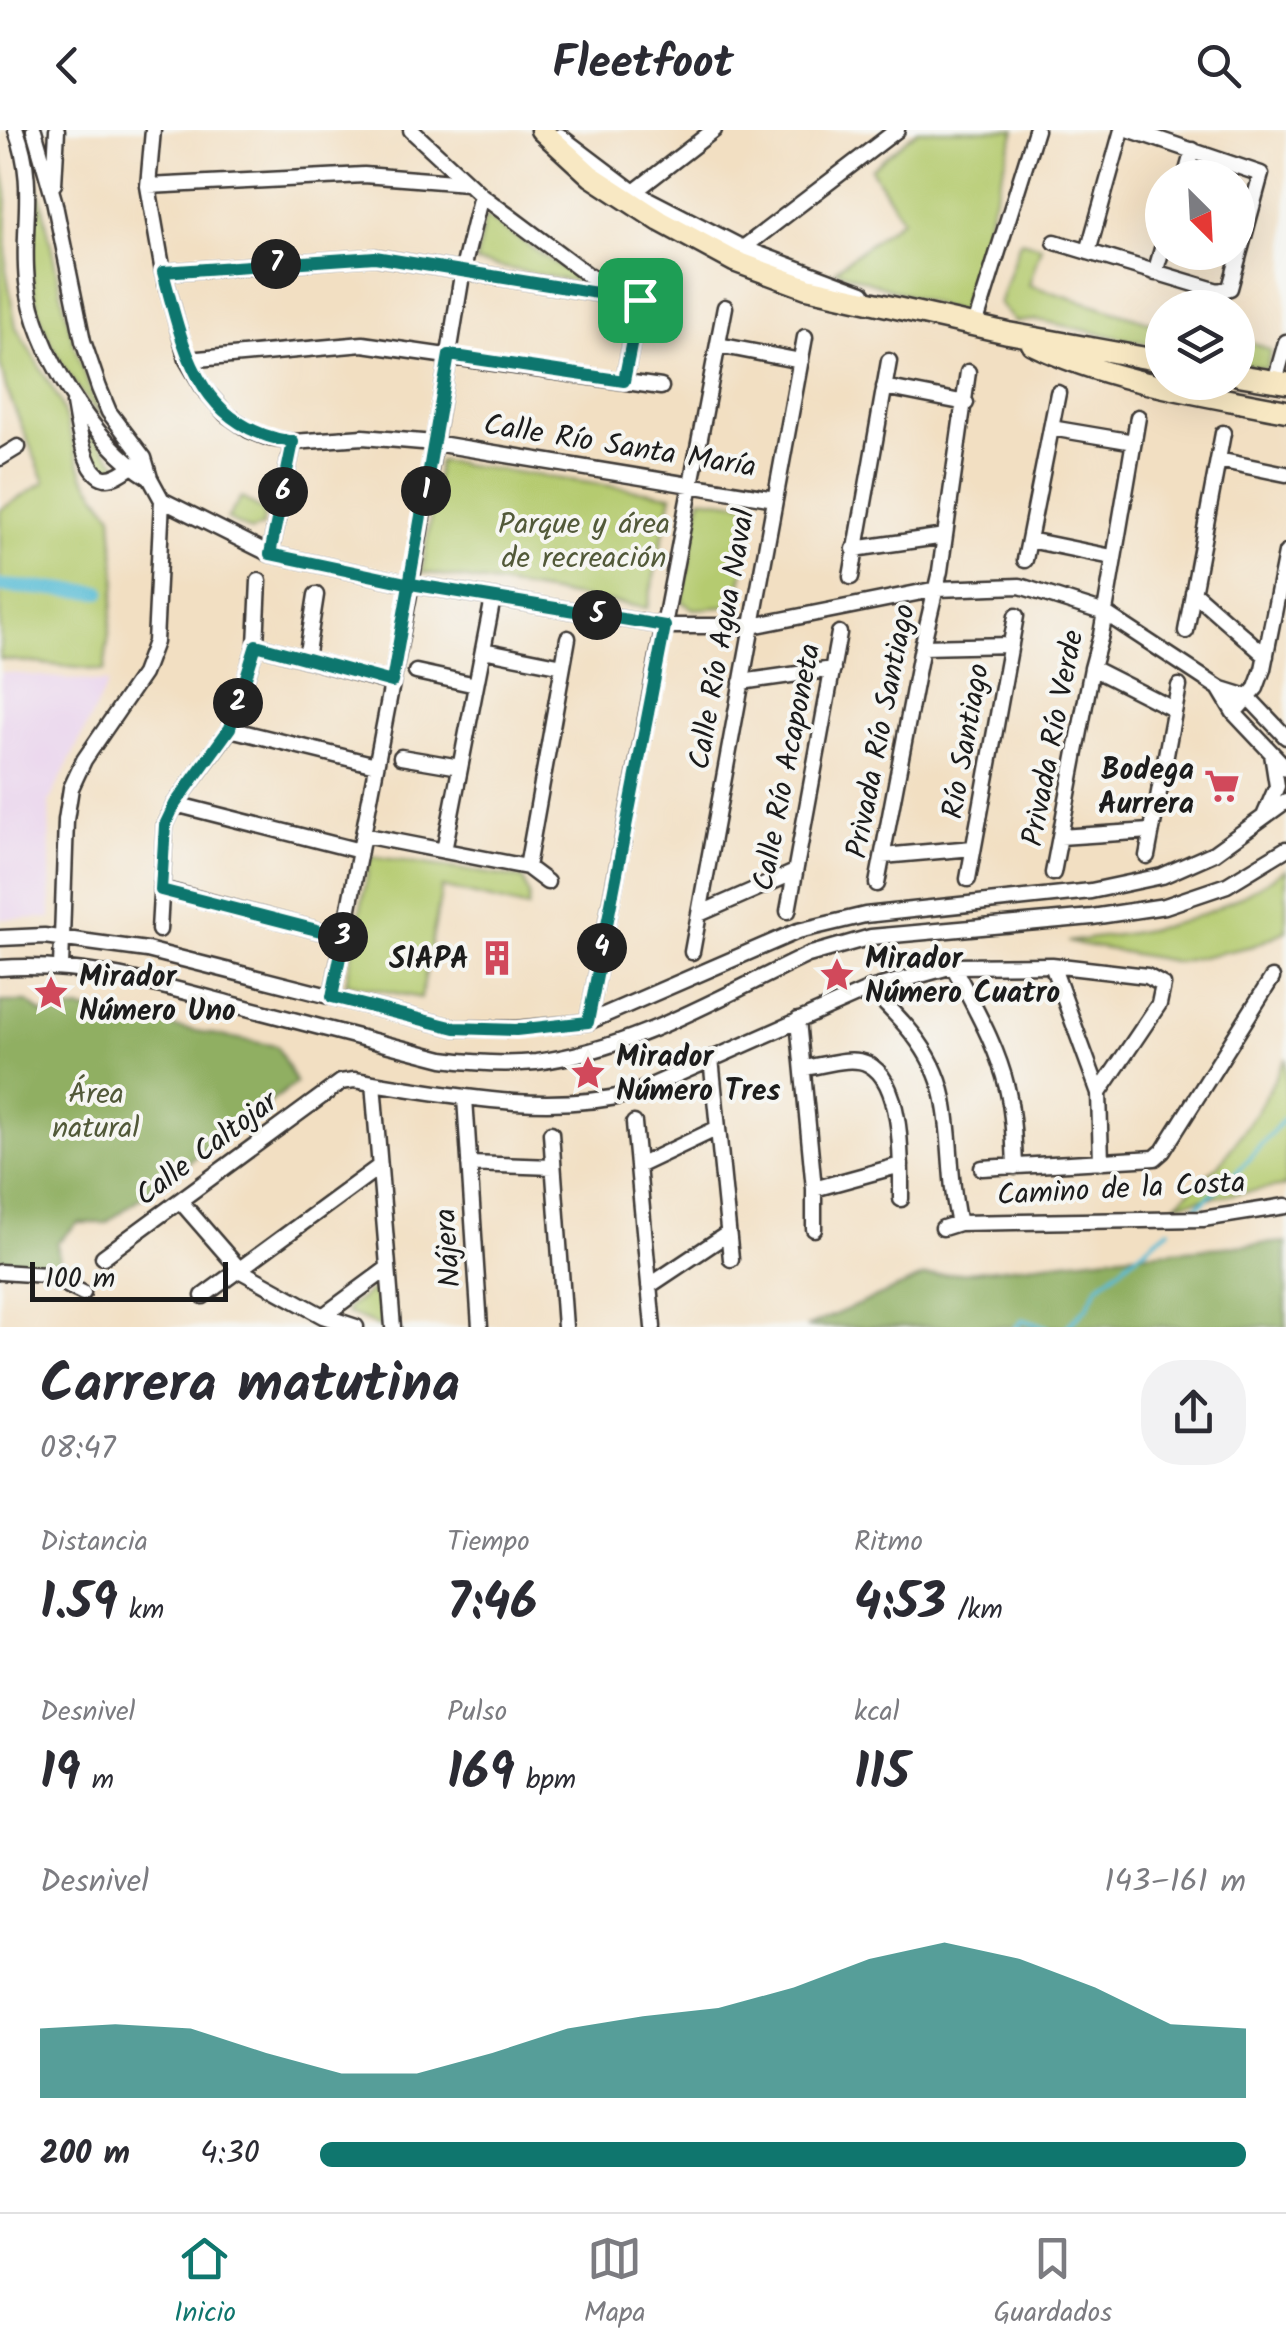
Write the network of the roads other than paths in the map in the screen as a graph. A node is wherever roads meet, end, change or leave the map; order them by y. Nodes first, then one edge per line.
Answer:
1 (16, 130) edge
2 (34, 130) edge
3 (57, 130) edge
4 (153, 130) edge
5 (411, 130) edge
6 (541, 130) edge
7 (552, 130) edge
8 (714, 130) edge
9 (896, 130) edge
10 (1036, 130) edge
11 (1122, 130) edge
12 (1131, 130) edge
13 (1194, 150) junction
14 (1191, 160) edge
15 (466, 183) junction
16 (148, 186) junction
17 (634, 192) junction
18 (481, 195) junction
19 (54, 200) junction
20 (1054, 242) dead end
21 (742, 248) junction
22 (1088, 252) junction
23 (463, 269) junction
24 (1156, 270) edge
25 (163, 272) junction
26 (1155, 273) junction
27 (644, 278) dead end
28 (616, 297) junction
29 (640, 300) junction
30 (725, 307) dead end
31 (910, 312) junction
32 (975, 326) junction
33 (1008, 333) junction
34 (805, 337) dead end
35 (1286, 342) edge
36 (718, 344) junction
37 (449, 355) junction
38 (1145, 358) edge
39 (187, 360) junction
40 (801, 361) junction
41 (888, 361) dead end
42 (968, 372) dead end
43 (1255, 378) edge
44 (1145, 379) edge
45 (624, 381) junction
46 (1280, 382) edge
47 (661, 387) dead end
48 (884, 388) junction
49 (1058, 392) dead end
50 (74, 400) junction
51 (1240, 400) edge
52 (966, 403) junction
53 (1286, 411) edge
54 (1138, 416) dead end
55 (1051, 428) junction
56 (1223, 433) dead end
57 (293, 442) junction
58 (1134, 442) junction
59 (434, 443) junction
60 (18, 446) dead end
61 (0, 458) edge
62 (1218, 460) junction
63 (137, 462) junction
64 (1286, 474) edge
65 (692, 485) junction
66 (776, 498) junction
67 (162, 500) junction
68 (945, 536) junction
69 (1029, 540) junction
70 (854, 550) junction
71 (1286, 553) edge
72 (270, 554) junction
73 (1112, 557) junction
74 (1025, 560) dead end
75 (850, 577) dead end
76 (259, 581) dead end
77 (411, 584) junction
78 (937, 589) junction
79 (1193, 592) junction
80 (316, 595) dead end
81 (493, 598) junction
82 (1105, 613) junction
83 (1016, 616) dead end
84 (665, 626) junction
85 (752, 626) junction
86 (1186, 630) dead end
87 (839, 632) dead end
88 (568, 638) dead end
89 (256, 645) junction
90 (1011, 645) junction
91 (922, 647) junction
92 (483, 650) junction
93 (1266, 656) junction
94 (306, 659) junction
95 (563, 666) junction
96 (1092, 668) junction
97 (833, 669) junction
98 (416, 672) dead end
99 (392, 682) junction
100 (742, 682) junction
101 (476, 684) junction
102 (1179, 686) dead end
103 (1220, 688) junction
104 (1248, 697) junction
105 (1173, 710) junction
106 (1234, 713) junction
107 (230, 728) junction
108 (1286, 737) edge
109 (1272, 753) junction
110 (401, 757) dead end
111 (376, 765) junction
112 (460, 768) junction
113 (1286, 768) edge
114 (1286, 801) edge
115 (175, 804) junction
116 (1262, 818) junction
117 (1150, 832) junction
118 (1060, 838) junction
119 (361, 843) junction
120 (973, 848) junction
121 (1286, 848) edge
122 (444, 851) junction
123 (884, 856) junction
124 (1147, 856) dead end
125 (527, 867) junction
126 (795, 872) junction
127 (1053, 873) dead end
128 (968, 879) dead end
129 (547, 882) dead end
130 (877, 884) dead end
131 (161, 890) junction
132 (788, 911) dead end
133 (699, 914) junction
134 (159, 930) dead end
135 (344, 937) junction
136 (0, 938) edge
137 (62, 938) junction
138 (692, 952) dead end
139 (1052, 965) junction
140 (953, 966) junction
141 (61, 967) junction
142 (0, 968) edge
143 (1272, 978) dead end
144 (870, 989) junction
145 (332, 997) junction
146 (798, 1020) junction
147 (588, 1022) junction
148 (712, 1058) junction
149 (804, 1068) junction
150 (373, 1083) junction
151 (1099, 1093) junction
152 (464, 1098) junction
153 (634, 1123) dead end
154 (718, 1128) junction
155 (551, 1133) dead end
156 (1102, 1162) junction
157 (469, 1164) junction
158 (901, 1165) junction
159 (380, 1166) junction
160 (638, 1166) junction
161 (553, 1167) junction
162 (1015, 1167) junction
163 (982, 1168) dead end
164 (814, 1189) junction
165 (901, 1199) dead end
166 (181, 1202) junction
167 (1286, 1206) edge
168 (958, 1223) junction
169 (943, 1228) dead end
170 (814, 1229) dead end
171 (728, 1234) junction
172 (103, 1257) dead end
173 (730, 1260) dead end
174 (388, 1268) junction
175 (241, 1271) junction
176 (0, 1272) edge
177 (649, 1286) junction
178 (83, 1292) dead end
179 (203, 1296) dead end
180 (323, 1316) junction
181 (356, 1327) edge
182 (393, 1327) edge
183 (480, 1327) edge
184 (565, 1327) edge
185 (653, 1327) edge

1 - 50 street
2 - 19 street
3 - 19 street
4 - 16 street, Calle Río Santa María
5 - 15 street
6 - 31 street
7 - 17 street
8 - 17 street
9 - 21 street
10 - 32 street
11 - 22 street
12 - 13 street
13 - 14 street
13 - 26 street
15 - 16 street
15 - 18 street
16 - 25 street, Calle Río Santa María
17 - 21 street
18 - 23 street
18 - 28 street
19 - 63 street
20 - 22 street
21 - 31 street
22 - 26 street
23 - 25 street
23 - 28 street
23 - 37 street
24 - 26 street
25 - 39 street, Calle Río Santa María
27 - 29 street
28 - 29 street
29 - 45 street
30 - 36 street
31 - 32 street
32 - 33 street
33 - 38 street
33 - 44 street
34 - 40 street, Calle Río Agua Naval
35 - 46 street
36 - 40 street
36 - 65 street
37 - 39 street
37 - 45 street
37 - 59 street
39 - 57 street, Calle Río Santa María
40 - 66 street, Calle Río Agua Naval
41 - 48 street
42 - 52 street, Privada Río Santiago
43 - 46 street
45 - 47 street
48 - 52 street
48 - 70 street
49 - 55 street
50 - 63 street
50 - 63 street
51 - 53 street
52 - 68 street, Privada Río Santiago
54 - 58 street, Privada Río Verde
55 - 58 street
55 - 69 street
56 - 62 street
57 - 59 street, Calle Río Santa María
57 - 72 street
58 - 73 street, Privada Río Verde
59 - 65 street, Calle Río Santa María
59 - 77 street
60 - 61 street
62 - 64 street
62 - 79 street
63 - 67 street
65 - 66 street, Calle Río Santa María
65 - 84 street
66 - 85 street, Calle Río Agua Naval
67 - 72 street
67 - 137 street
68 - 70 street
68 - 78 street, Privada Río Santiago
69 - 73 street
69 - 74 street
70 - 75 street
71 - 93 street
72 - 77 street
73 - 82 street, Privada Río Verde
76 - 89 street
77 - 81 street
77 - 99 street
78 - 82 street
78 - 85 street
78 - 91 street, Privada Río Santiago
79 - 86 street
79 - 93 street
80 - 94 street
81 - 84 street
81 - 92 street
82 - 96 street, Privada Río Verde
82 - 103 street
83 - 90 street, Río Santiago
84 - 85 street
84 - 147 street
85 - 100 street, Calle Río Agua Naval
87 - 97 street, Calle Río Acaponeta
88 - 95 street
89 - 94 street
89 - 107 street
90 - 91 street, Río Santiago
90 - 120 street, Río Santiago
91 - 123 street, Privada Río Santiago
92 - 95 street
92 - 101 street
93 - 104 street
94 - 99 street
95 - 125 street
96 - 105 street
96 - 118 street, Privada Río Verde
97 - 100 street
97 - 126 street, Calle Río Acaponeta
98 - 101 street
99 - 111 street
100 - 133 street, Calle Río Agua Naval
101 - 112 street
102 - 105 street
103 - 104 street
103 - 106 street
104 - 106 street
104 - 108 street
105 - 117 street
106 - 109 street
107 - 111 street
107 - 115 street
109 - 113 street
109 - 116 street
110 - 112 street
111 - 119 street
112 - 122 street
114 - 116 street
115 - 119 street
115 - 131 street
116 - 147 street
117 - 118 street
117 - 124 street
118 - 127 street, Privada Río Verde
119 - 122 street
119 - 135 street
120 - 123 street, Río Santiago
120 - 128 street, Río Santiago
121 - 141 street
122 - 125 street
123 - 130 street, Privada Río Santiago
125 - 129 street
126 - 132 street, Calle Río Acaponeta
126 - 133 street
131 - 134 street
131 - 135 street
133 - 138 street, Calle Río Agua Naval
135 - 145 street
136 - 137 street
137 - 141 street
137 - 145 street
139 - 140 street
139 - 151 street
139 - 151 street
140 - 144 street
140 - 162 street
141 - 142 street
143 - 156 street
144 - 146 street
144 - 168 street, Camino de la Costa
145 - 147 street
146 - 148 street
146 - 149 street
148 - 152 street
148 - 154 street
149 - 158 street
149 - 164 street
150 - 152 street
150 - 159 street
150 - 166 street, Calle Caltojar
151 - 156 street
152 - 157 street, Nájera
153 - 160 street
154 - 160 street
154 - 171 street
155 - 161 street
156 - 162 street
157 - 161 street, Nájera
157 - 183 street, Nájera
158 - 164 street
158 - 165 street
159 - 174 street
159 - 175 street
160 - 177 street
161 - 184 street
162 - 163 street
164 - 170 street
166 - 172 street, Calle Caltojar
166 - 175 street
167 - 168 street, Camino de la Costa
168 - 169 street, Camino de la Costa
171 - 173 street
171 - 177 street
174 - 180 street
174 - 182 street
175 - 179 street
175 - 180 street
176 - 178 street
177 - 185 street
180 - 181 street

